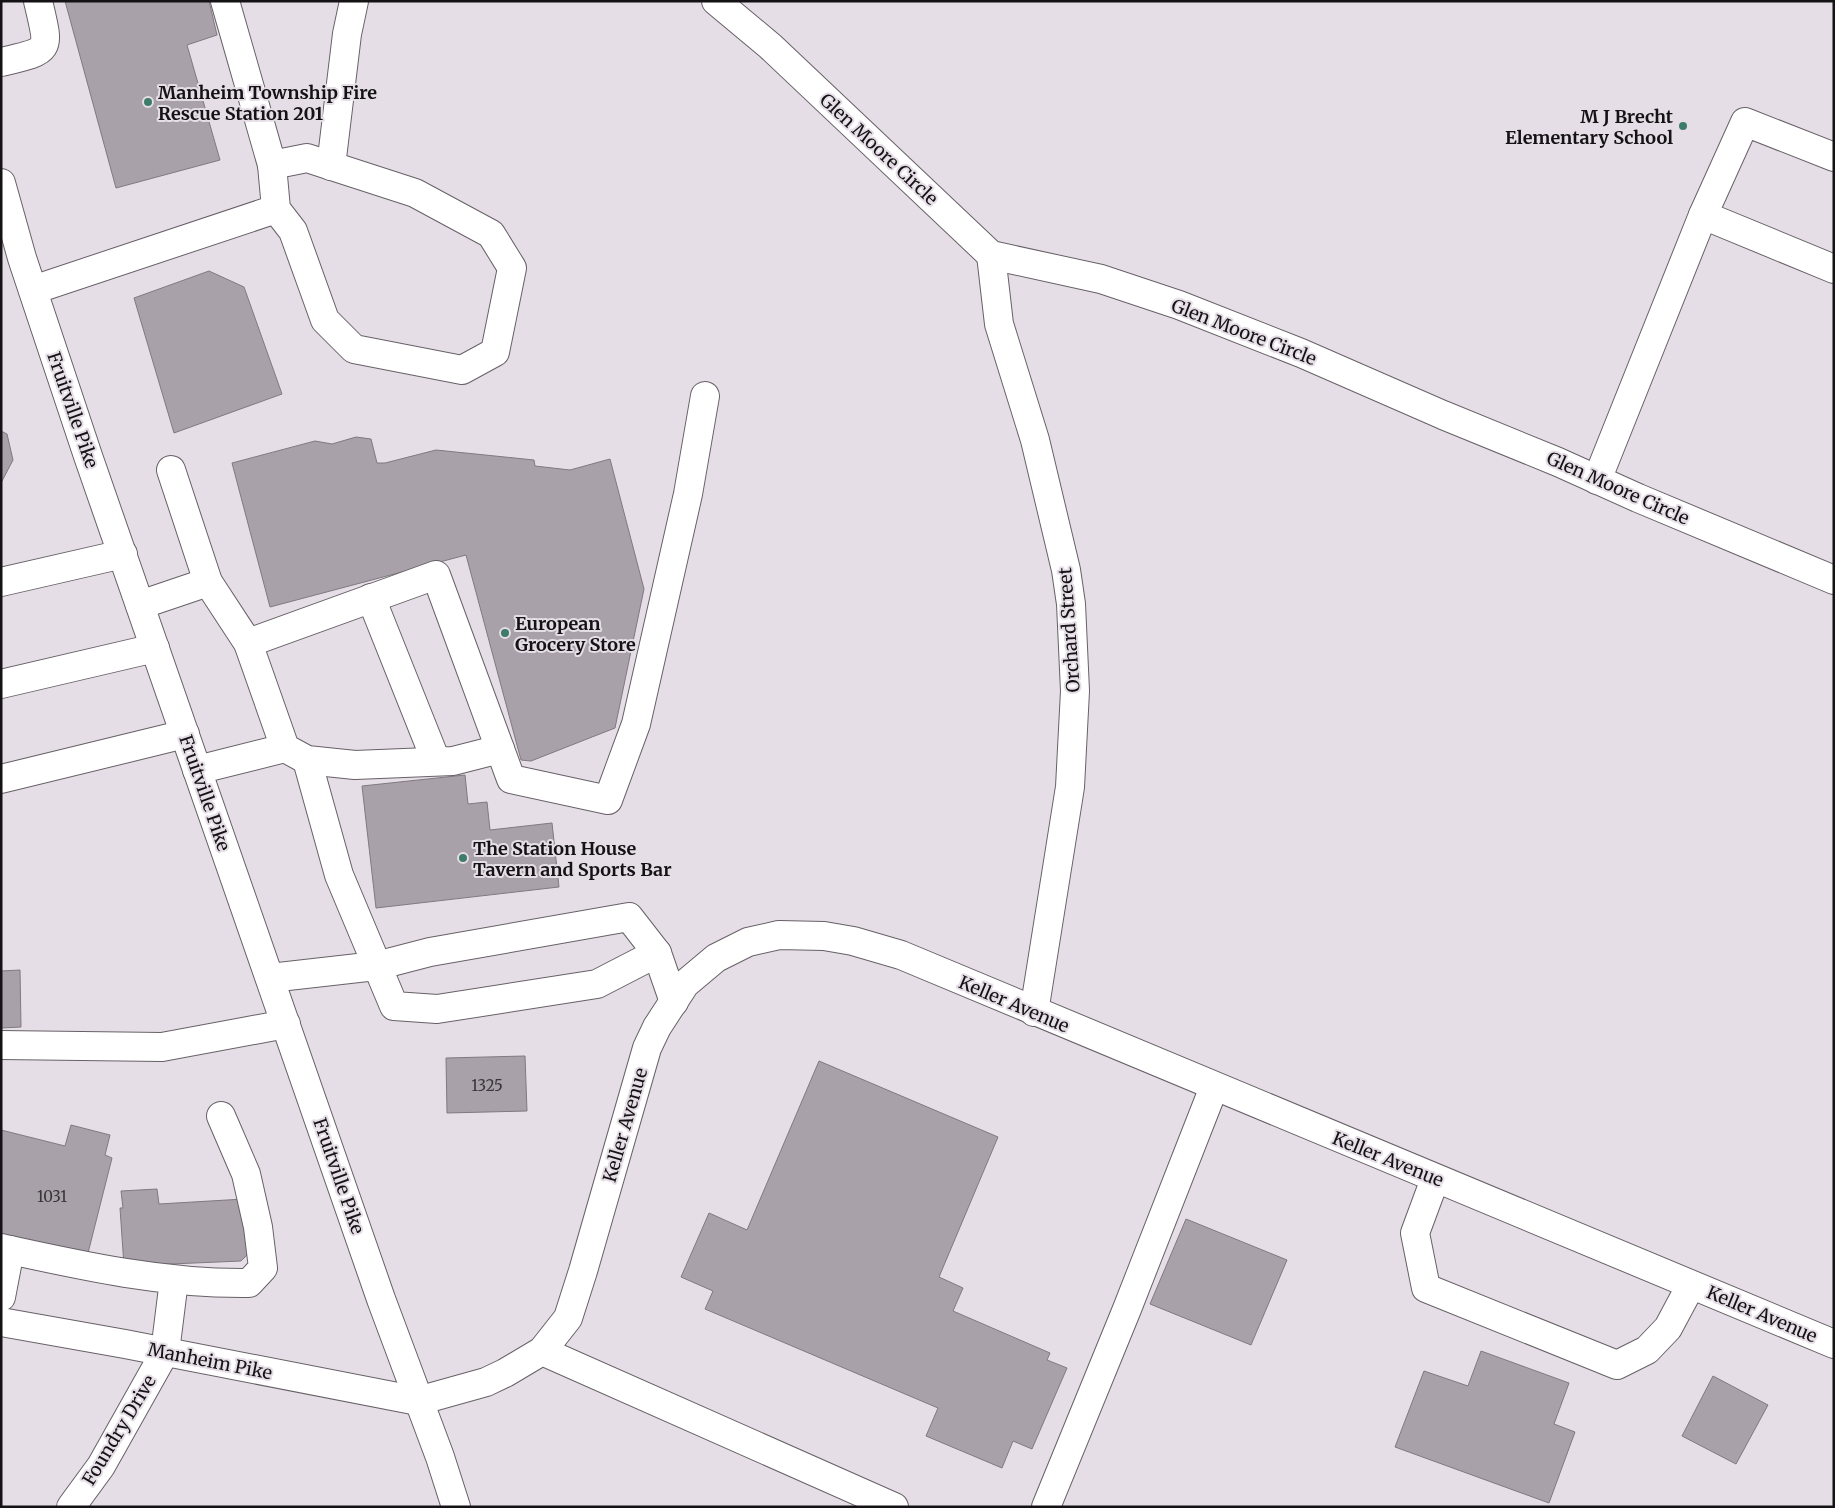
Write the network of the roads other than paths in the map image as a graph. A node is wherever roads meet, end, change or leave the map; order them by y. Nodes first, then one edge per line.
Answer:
1 (38, 1) edge
2 (225, 1) edge
3 (354, 1) edge
4 (716, 1) edge
5 (1, 62) edge
6 (1834, 157) edge
7 (272, 165) junction
8 (331, 166) junction
9 (1, 182) edge
10 (276, 209) junction
11 (1702, 214) junction
12 (991, 255) junction
13 (1834, 269) edge
14 (33, 290) junction
15 (705, 396) dead end
16 (170, 470) dead end
17 (1597, 480) junction
18 (122, 554) junction
19 (1834, 580) edge
20 (1, 582) edge
21 (208, 582) junction
22 (371, 598) junction
23 (140, 605) junction
24 (248, 642) junction
25 (155, 648) junction
26 (10, 682) edge
27 (185, 734) junction
28 (500, 750) junction
29 (296, 754) junction
30 (436, 762) junction
31 (197, 770) junction
32 (1, 779) edge
33 (657, 953) junction
34 (376, 966) junction
35 (270, 978) junction
36 (674, 1002) junction
37 (1034, 1012) junction
38 (286, 1024) junction
39 (1, 1045) edge
40 (1214, 1087) junction
41 (221, 1116) dead end
42 (1436, 1179) junction
43 (6, 1249) edge
44 (174, 1280) junction
45 (1691, 1285) junction
46 (1, 1297) edge
47 (1, 1322) edge
48 (1834, 1344) edge
49 (542, 1351) junction
50 (166, 1352) junction
51 (418, 1401) junction
52 (71, 1507) edge
53 (456, 1507) edge
54 (894, 1507) edge
55 (1046, 1507) edge

1 - 5 main road
2 - 7 main road
3 - 8 main road
4 - 12 main road, Glen Moore Circle
6 - 11 main road
7 - 8 main road
7 - 10 main road
8 - 10 main road
9 - 14 main road, Fruitville Pike
10 - 14 main road
11 - 13 main road
11 - 17 main road
12 - 17 main road, Glen Moore Circle
12 - 37 main road, Orchard Street
14 - 18 main road, Fruitville Pike
15 - 28 main road
16 - 21 main road
17 - 19 main road, Glen Moore Circle
18 - 20 main road
18 - 23 main road, Fruitville Pike
21 - 23 main road
21 - 24 main road
22 - 24 main road
22 - 28 main road
22 - 30 main road
23 - 25 main road, Fruitville Pike
24 - 29 main road
25 - 26 main road
25 - 27 main road, Fruitville Pike
27 - 31 main road, Fruitville Pike
27 - 32 main road
28 - 30 main road
29 - 30 main road
29 - 31 main road
29 - 34 main road
31 - 35 main road, Fruitville Pike
33 - 34 main road
33 - 34 main road
33 - 36 main road
34 - 35 main road
35 - 38 main road, Fruitville Pike
36 - 37 main road, Keller Avenue
36 - 49 main road, Keller Avenue
37 - 40 main road, Keller Avenue
38 - 39 main road
38 - 51 main road, Fruitville Pike
40 - 42 main road, Keller Avenue
40 - 55 main road
41 - 44 main road
42 - 45 main road, Keller Avenue
42 - 45 main road
43 - 44 main road
43 - 46 main road
44 - 50 main road
45 - 48 main road, Keller Avenue
47 - 50 main road, Manheim Pike
49 - 51 main road, Keller Avenue
49 - 54 main road
50 - 51 main road, Manheim Pike
50 - 52 main road, Foundry Drive
51 - 53 main road, Fruitville Pike

